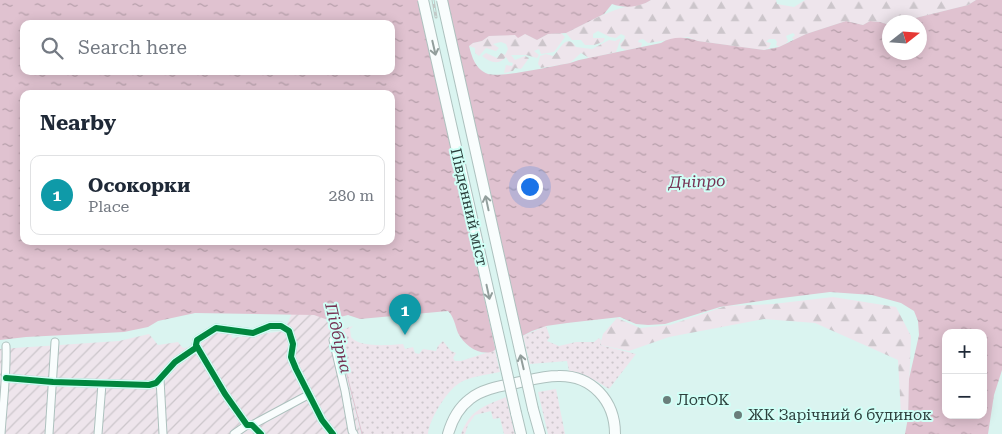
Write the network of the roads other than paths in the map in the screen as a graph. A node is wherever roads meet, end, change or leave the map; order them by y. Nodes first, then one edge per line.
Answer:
1 (423, 0) edge
2 (442, 0) edge
3 (334, 340) dead end
4 (55, 342) dead end
5 (6, 346) dead end
6 (197, 347) junction
7 (6, 378) junction
8 (160, 379) junction
9 (53, 382) junction
10 (102, 384) junction
11 (308, 395) junction
12 (250, 425) junction
13 (351, 433) edge
14 (1, 434) edge
15 (49, 434) edge
16 (98, 434) edge
17 (163, 434) edge
18 (234, 434) edge
19 (261, 434) edge
20 (333, 434) edge
21 (448, 434) edge
22 (455, 434) edge
23 (521, 434) edge
24 (540, 434) edge
25 (610, 434) edge
26 (616, 434) edge

1 -> 23 highway, Південний міст, bridge
24 -> 2 highway, Південний міст, bridge
3 - 13 street
4 - 9 street
5 - 7 street
6 - 8 street
6 - 11 street
6 - 12 street
7 - 9 street
7 - 14 street
8 - 10 street
8 - 17 street
9 - 10 street
9 - 15 street
10 - 16 street
11 - 12 street
11 - 20 street
12 - 18 street
12 - 19 street
21 - 26 highway
22 - 25 highway

